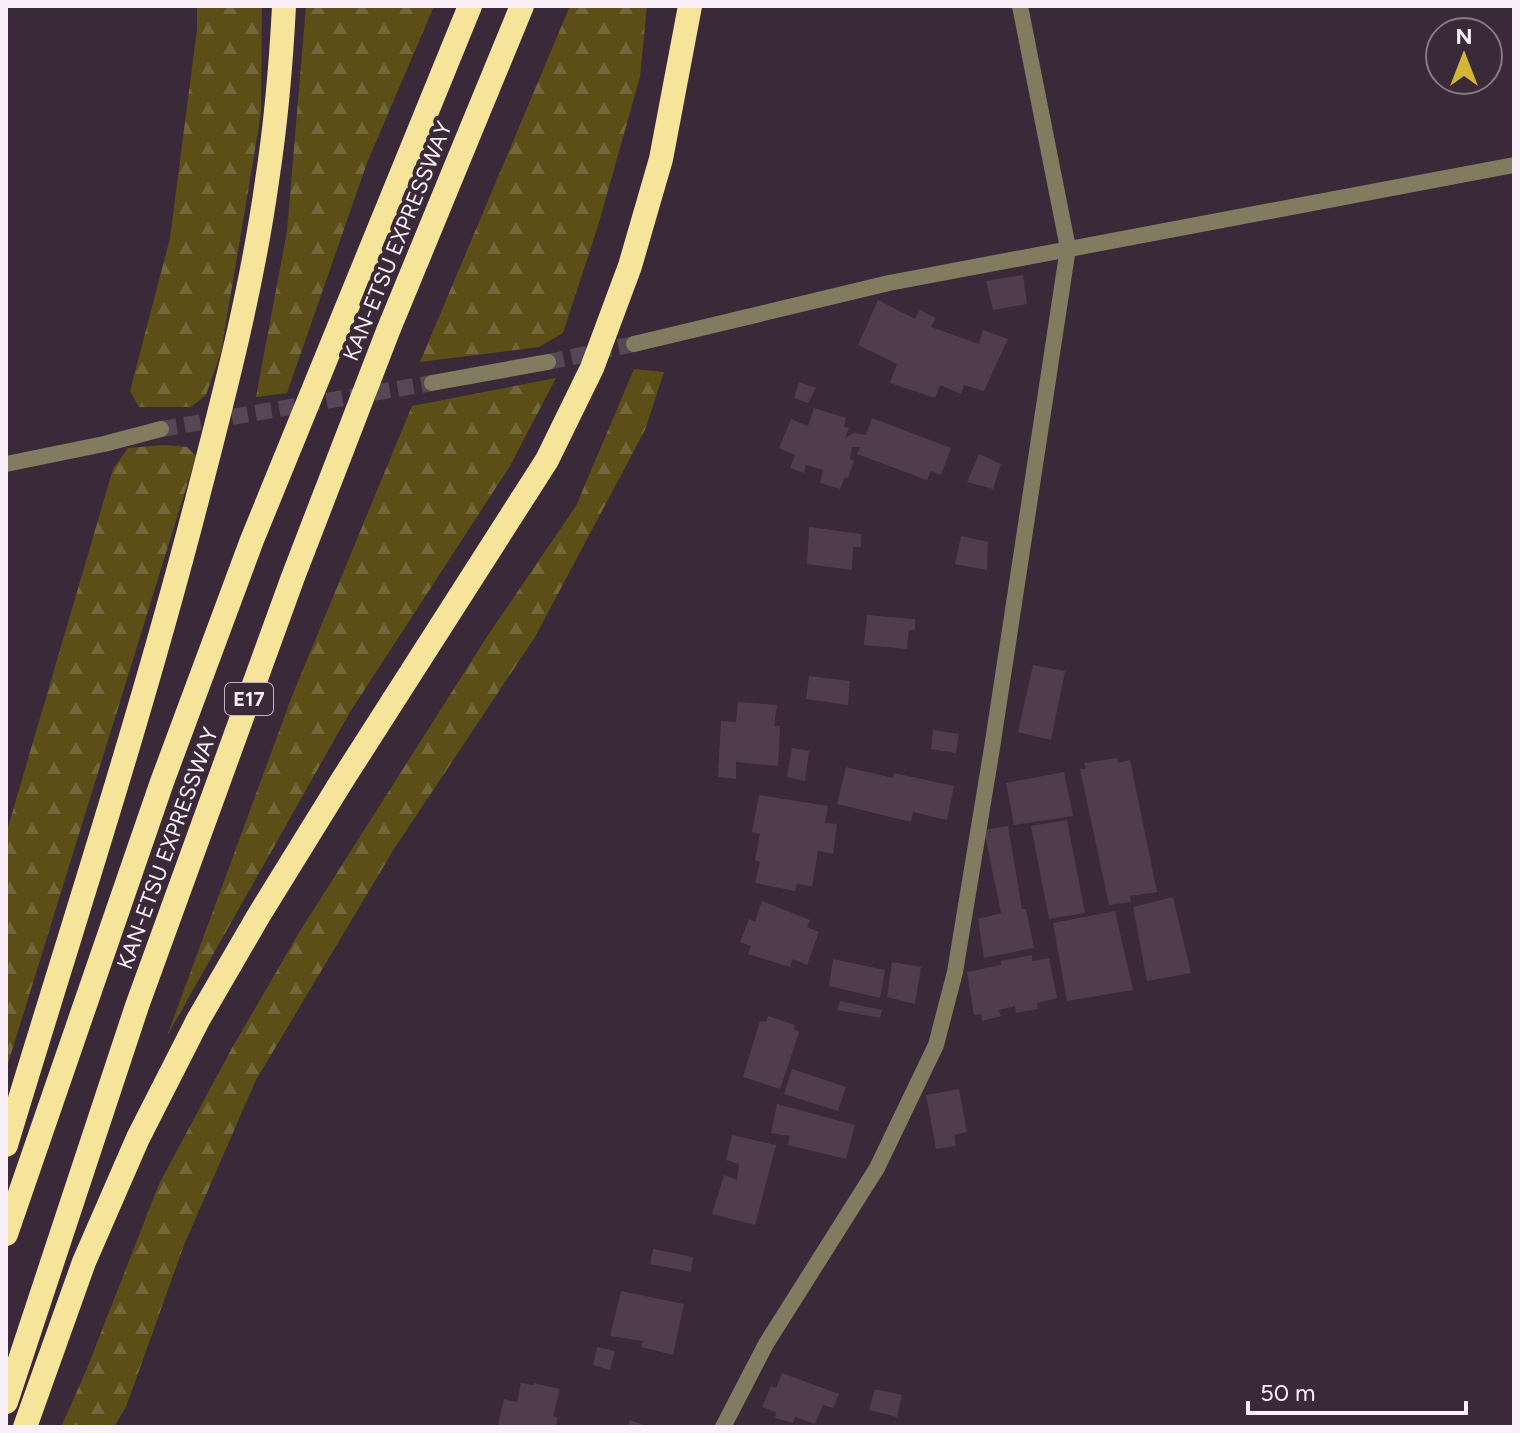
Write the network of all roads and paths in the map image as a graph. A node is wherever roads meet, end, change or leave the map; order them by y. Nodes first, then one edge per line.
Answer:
1 (284, 6) edge
2 (470, 6) edge
3 (522, 6) edge
4 (690, 6) edge
5 (1020, 6) edge
6 (1514, 165) edge
7 (1068, 248) junction
8 (634, 344) tunnel mouth
9 (548, 362) tunnel mouth
10 (432, 383) tunnel mouth
11 (161, 429) tunnel mouth
12 (6, 464) edge
13 (6, 1145) edge
14 (6, 1234) edge
15 (6, 1402) edge
16 (26, 1426) edge
17 (723, 1427) edge

1 - 13 highway
2 - 14 highway, KAN-ETSU EXPRESSWAY / E17
3 - 15 highway, KAN-ETSU EXPRESSWAY / E17
4 - 16 highway
5 - 7 street
6 - 7 street
7 - 8 street
7 - 17 street
9 - 10 street
11 - 12 street

